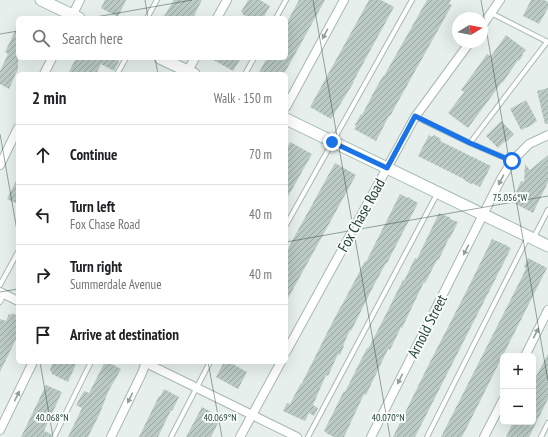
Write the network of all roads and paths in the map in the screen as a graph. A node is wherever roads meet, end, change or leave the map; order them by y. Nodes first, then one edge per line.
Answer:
1 (41, 0) edge
2 (80, 0) edge
3 (157, 0) edge
4 (228, 0) edge
5 (286, 0) edge
6 (344, 0) edge
7 (412, 0) edge
8 (500, 0) edge
9 (491, 14) junction
10 (72, 16) edge
11 (74, 16) edge
12 (148, 16) edge
13 (218, 16) edge
14 (277, 16) edge
15 (488, 18) edge
16 (548, 42) edge
17 (466, 48) edge
18 (51, 60) edge
19 (125, 60) edge
20 (164, 60) edge
21 (194, 60) edge
22 (253, 60) edge
23 (45, 72) edge
24 (118, 72) edge
25 (187, 72) edge
26 (189, 72) edge
27 (246, 72) edge
28 (288, 103) edge
29 (415, 116) junction
30 (288, 120) edge
31 (16, 132) edge
32 (548, 134) edge
33 (332, 142) junction
34 (470, 143) junction
35 (512, 161) junction
36 (0, 165) edge
37 (387, 168) junction
38 (438, 193) junction
39 (548, 210) edge
40 (484, 216) junction
41 (288, 221) edge
42 (531, 238) junction
43 (548, 246) edge
44 (16, 256) edge
45 (0, 285) edge
46 (1, 296) edge
47 (16, 300) edge
48 (548, 310) edge
49 (288, 348) edge
50 (526, 353) edge
51 (32, 364) edge
52 (89, 364) edge
53 (144, 364) edge
54 (149, 364) edge
55 (209, 364) edge
56 (280, 364) edge
57 (196, 387) junction
58 (500, 406) edge
59 (252, 415) junction
60 (548, 423) edge
61 (0, 430) edge
62 (54, 437) edge
63 (111, 437) edge
64 (171, 437) edge
65 (240, 437) edge
66 (297, 437) edge
67 (308, 437) edge
68 (371, 437) edge
69 (427, 437) edge
70 (484, 437) edge
71 (541, 437) edge

1 - 10 street
2 - 11 street
3 - 12 lane
4 - 13 street
5 - 14 lane
6 -> 28 street
7 - 33 lane
8 - 9 street
9 - 15 street
9 - 16 lane
16 - 34 lane
17 - 29 street, Fox Chase Road
18 - 23 street
19 - 24 lane
20 - 25 street
21 - 26 street
22 - 27 lane
29 - 34 lane
29 - 37 street, Fox Chase Road
30 - 33 street
31 - 36 street
32 - 35 street, Arnold Street
33 - 37 street
33 - 41 lane
34 - 35 lane
35 -> 40 street, Arnold Street
37 - 38 street
37 - 49 street, Fox Chase Road
38 - 40 street
38 - 67 lane
39 - 42 lane
40 - 42 street
40 -> 68 street, Arnold Street
42 - 43 street
42 - 69 lane
44 - 45 lane
46 - 47 street
50 -> 48 street
61 -> 51 street
52 - 62 lane
53 -> 63 street
54 - 57 street
55 - 57 lane
56 - 59 street
57 - 59 street
57 - 64 lane
58 - 70 street
59 - 65 street
59 - 66 street
60 - 71 lane

